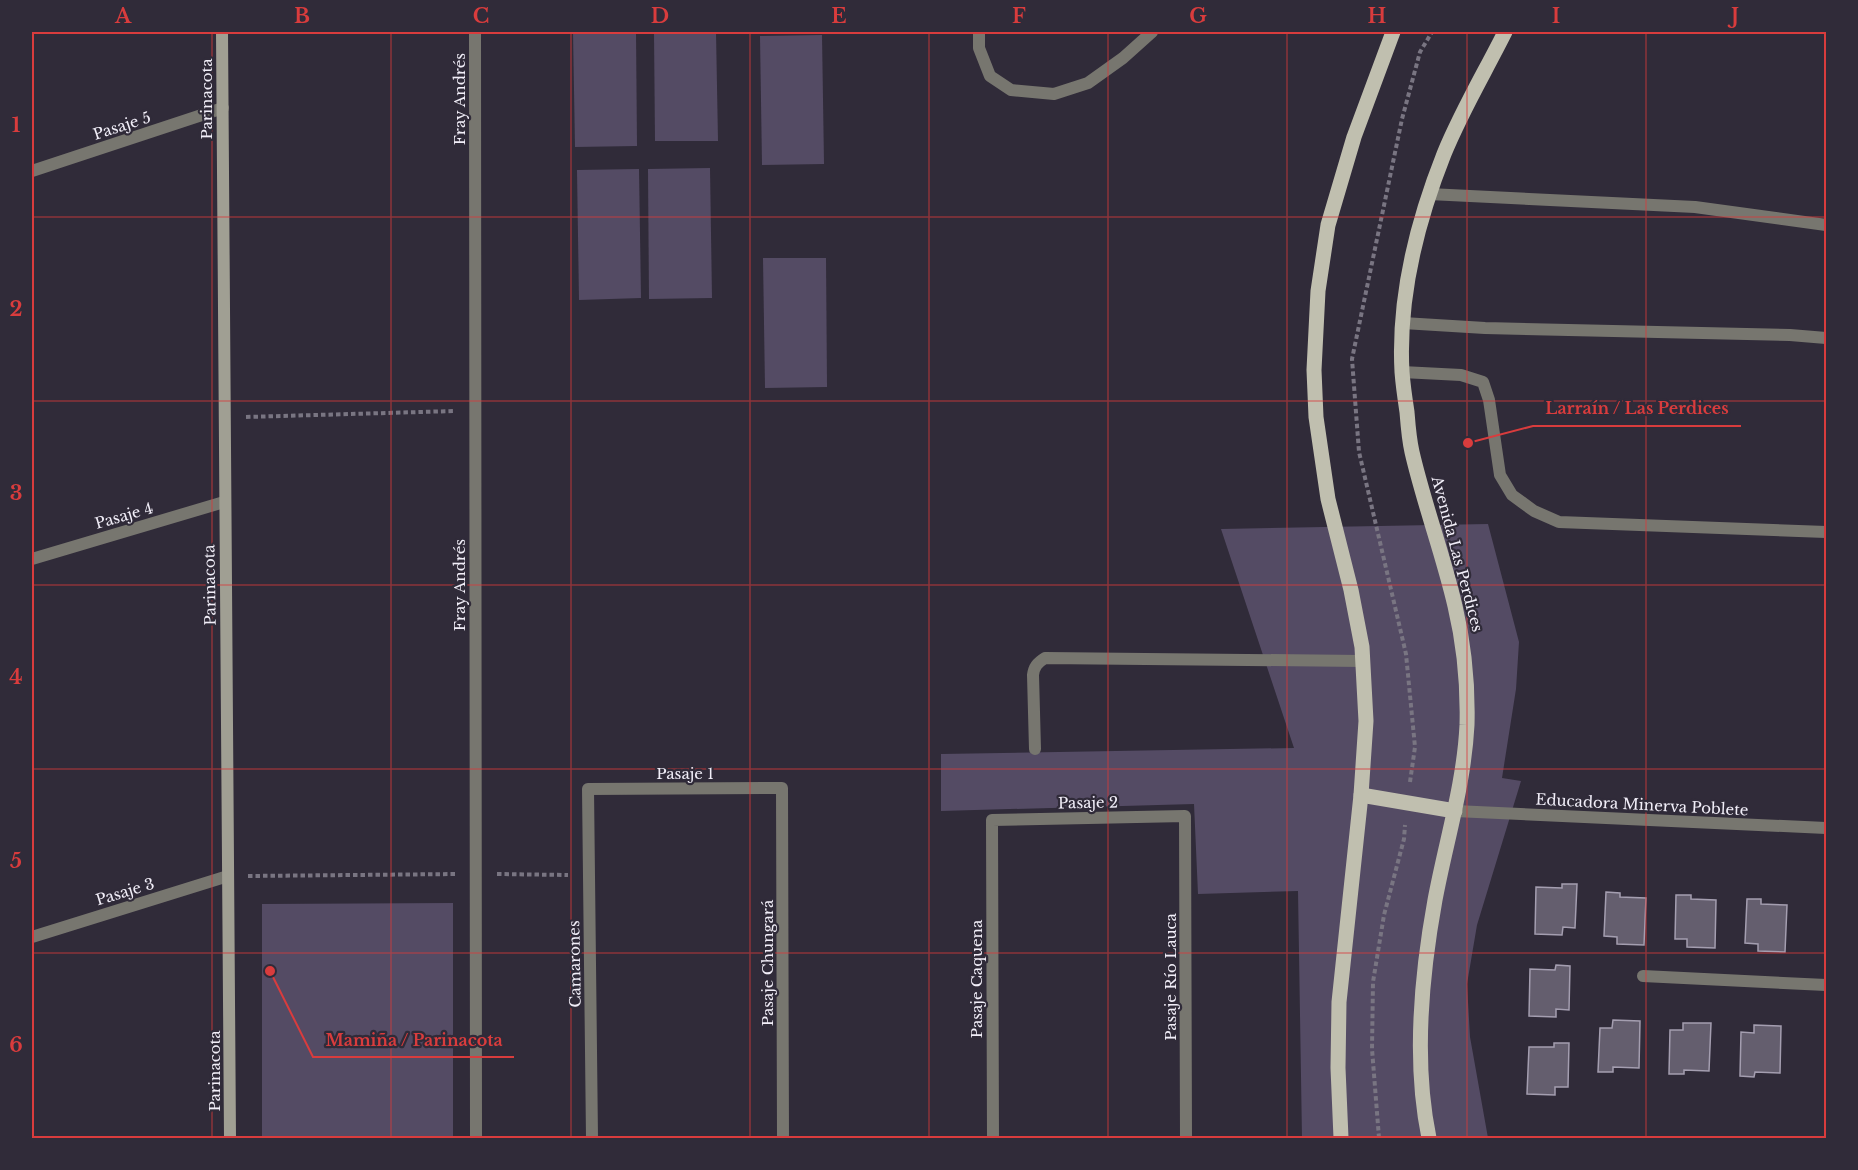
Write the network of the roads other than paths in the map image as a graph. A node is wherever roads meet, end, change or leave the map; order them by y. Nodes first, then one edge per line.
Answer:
1 (222, 32) edge
2 (475, 32) edge
3 (979, 32) edge
4 (1152, 32) edge
5 (1393, 32) edge
6 (1505, 32) edge
7 (223, 108) junction
8 (32, 171) edge
9 (1429, 194) junction
10 (1827, 225) edge
11 (1403, 323) junction
12 (1827, 338) edge
13 (1402, 372) junction
14 (224, 502) junction
15 (1827, 532) edge
16 (32, 559) edge
17 (1363, 661) junction
18 (1035, 749) dead end
19 (782, 788) joint
20 (588, 789) joint
21 (1361, 795) junction
22 (1455, 811) junction
23 (1185, 816) joint
24 (992, 820) joint
25 (1827, 828) edge
26 (228, 876) junction
27 (32, 937) edge
28 (1643, 976) dead end
29 (1827, 985) edge
30 (230, 1138) edge
31 (476, 1138) edge
32 (592, 1138) edge
33 (783, 1138) edge
34 (993, 1138) edge
35 (1186, 1138) edge
36 (1341, 1138) edge
37 (1429, 1138) edge

1 - 7 street, Parinacota
2 - 31 street, Fray Andrés
3 - 4 street
5 - 17 main road
6 - 9 main road, Avenida Las Perdices
7 - 8 street, Pasaje 5
7 - 14 street, Parinacota
9 - 10 street
9 - 11 main road, Avenida Las Perdices
11 - 12 street
11 - 13 main road, Avenida Las Perdices
13 - 15 street
13 - 22 main road, Avenida Las Perdices
14 - 16 street, Pasaje 4
14 - 26 street, Parinacota
17 - 18 street
17 - 21 main road
19 - 20 street, Pasaje 1
19 - 33 street, Pasaje Chungará
20 - 32 street, Camarones
21 - 22 main road
21 - 36 main road
22 - 25 street, Educadora Minerva Poblete
22 - 37 main road, Avenida Las Perdices
23 - 24 street, Pasaje 2
23 - 35 street, Pasaje Río Lauca
24 - 34 street, Pasaje Caquena
26 - 27 street, Pasaje 3
26 - 30 street, Parinacota
28 - 29 street

